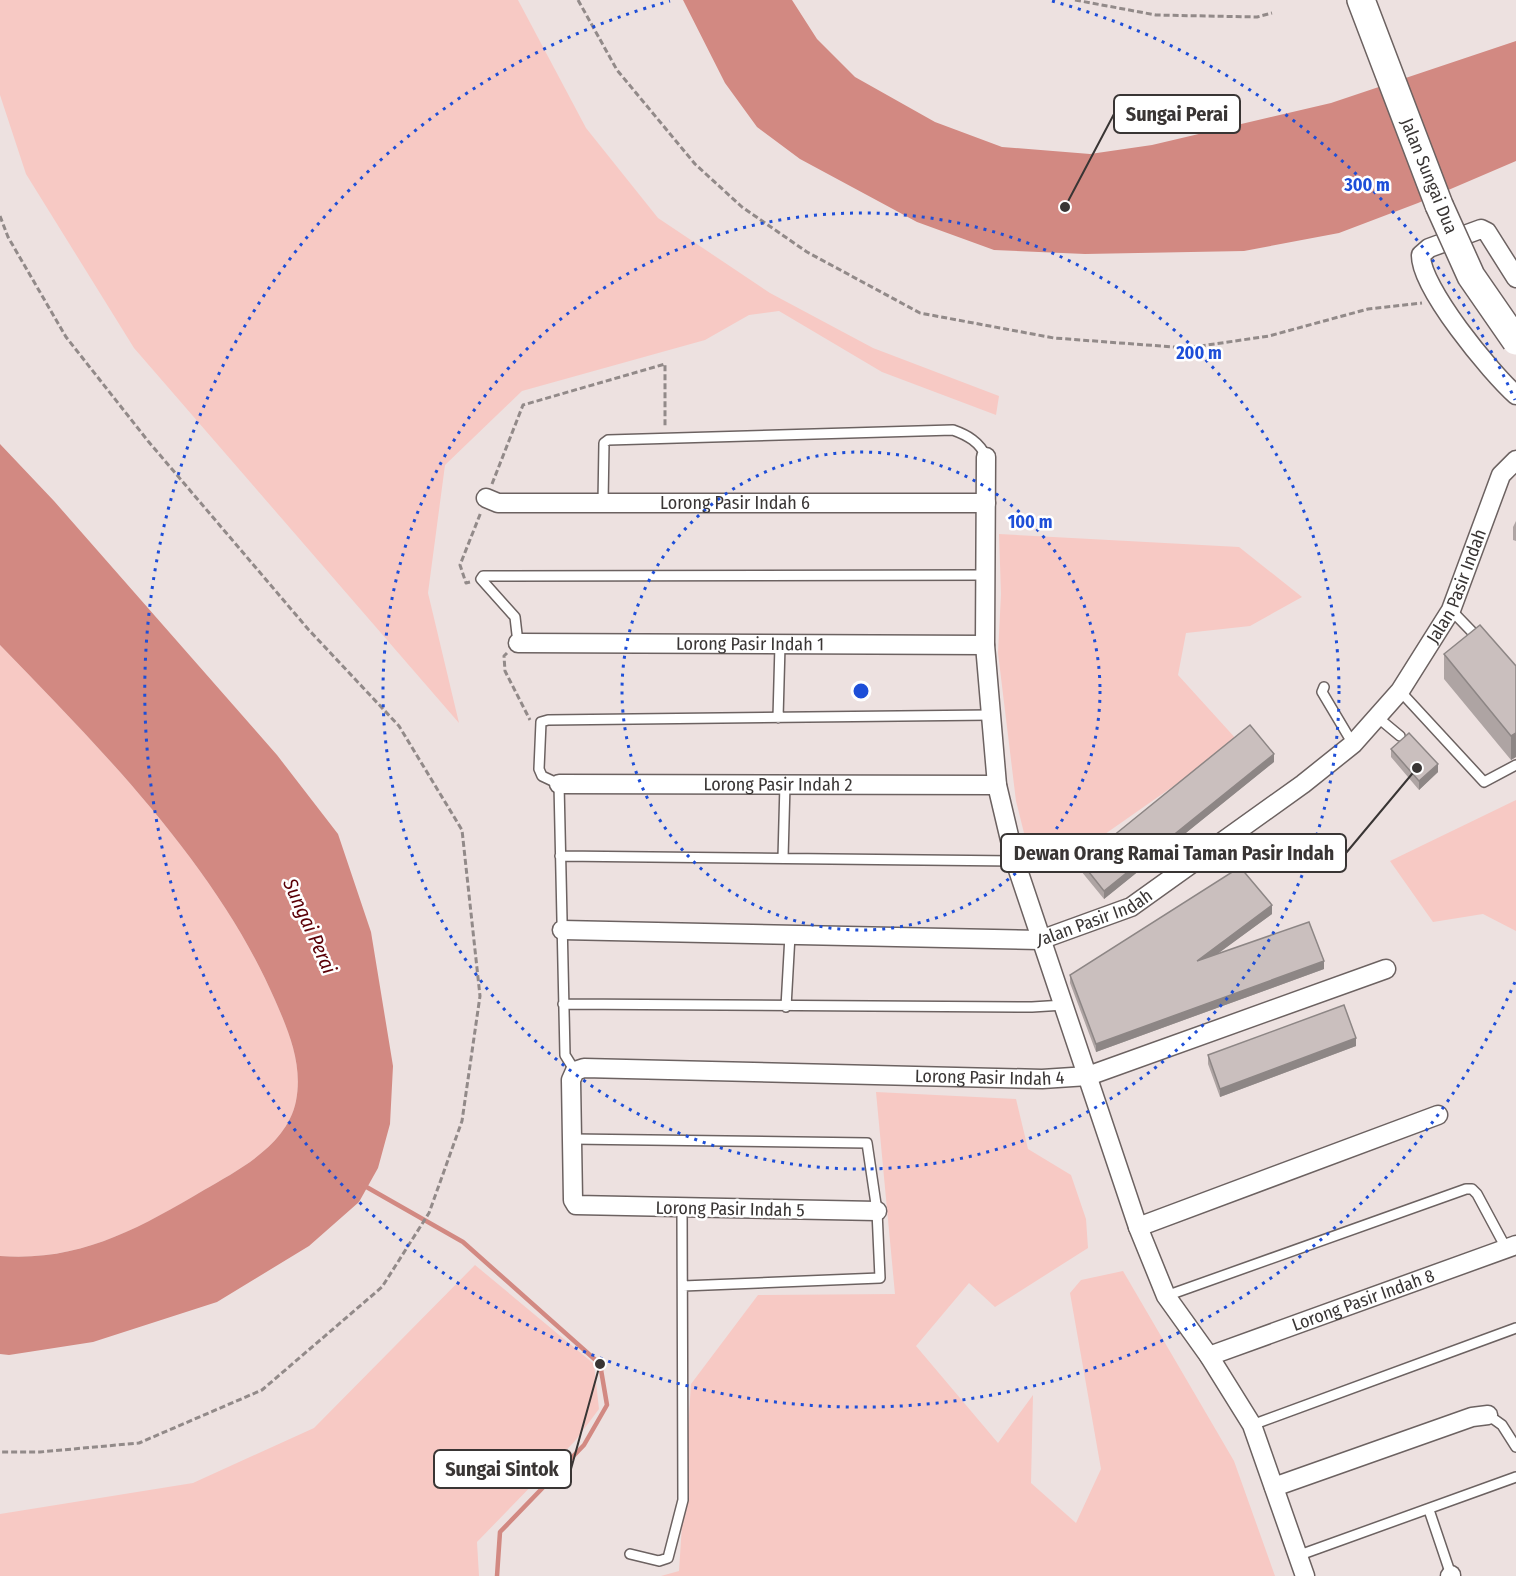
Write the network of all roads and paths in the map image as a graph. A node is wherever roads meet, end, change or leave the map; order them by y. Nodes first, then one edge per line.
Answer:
1 (578, 0) edge
2 (1075, 0) edge
3 (1361, 0) edge
4 (1272, 13) dead end
5 (0, 216) edge
6 (1516, 278) edge
7 (1442, 303) junction
8 (1516, 341) edge
9 (1516, 395) edge
10 (665, 440) junction
11 (986, 456) joint
12 (1516, 460) edge
13 (486, 498) junction
14 (603, 503) junction
15 (986, 503) junction
16 (986, 575) junction
17 (481, 579) junction
18 (1451, 610) junction
19 (518, 643) junction
20 (1484, 644) edge
21 (780, 645) junction
22 (985, 645) junction
23 (1324, 687) dead end
24 (1400, 691) junction
25 (991, 715) junction
26 (1376, 716) junction
27 (778, 718) junction
28 (540, 725) junction
29 (1400, 736) dead end
30 (1353, 744) junction
31 (1516, 765) edge
32 (559, 784) junction
33 (785, 784) junction
34 (997, 785) junction
35 (560, 856) junction
36 (783, 858) junction
37 (1015, 861) junction
38 (562, 930) junction
39 (790, 935) junction
40 (1040, 940) junction
41 (1386, 969) dead end
42 (563, 1004) junction
43 (1064, 1005) junction
44 (786, 1007) junction
45 (575, 1071) junction
46 (1088, 1076) junction
47 (1438, 1115) dead end
48 (572, 1138) junction
49 (682, 1209) junction
50 (877, 1212) junction
51 (1138, 1227) junction
52 (1511, 1247) edge
53 (682, 1286) junction
54 (1166, 1296) junction
55 (1516, 1328) edge
56 (1209, 1356) junction
57 (1488, 1414) joint
58 (1252, 1425) junction
59 (1516, 1447) edge
60 (0, 1452) edge
61 (1516, 1477) edge
62 (1274, 1487) junction
63 (1429, 1510) junction
64 (630, 1554) dead end
65 (1298, 1556) junction
66 (1450, 1575) edge
67 (1305, 1576) edge

1 - 7 path
2 - 4 path
3 - 8 main road, Jalan Sungai Dua, bridge
5 - 60 path
6 - 7 street
7 - 9 street
10 - 11 lane
10 - 13 path
10 - 14 lane
11 - 15 street
12 - 18 street, Jalan Pasir Indah
13 - 14 street, Lorong Pasir Indah 6
13 - 17 path
14 - 15 street, Lorong Pasir Indah 6
15 - 16 street
16 - 17 lane
16 - 22 street
17 - 19 lane
18 - 20 lane
18 - 24 street, Jalan Pasir Indah
19 - 21 street, Lorong Pasir Indah 1
19 - 28 path
21 - 22 street, Lorong Pasir Indah 1
21 - 27 lane
22 - 25 street
23 - 30 lane
24 - 26 street, Jalan Pasir Indah
24 - 31 lane
25 - 27 lane
25 - 34 street
26 - 29 lane
26 - 30 street, Jalan Pasir Indah
27 - 28 lane
28 - 32 lane
30 - 40 street, Jalan Pasir Indah
32 - 33 street, Lorong Pasir Indah 2
32 - 35 lane
33 - 34 street, Lorong Pasir Indah 2
33 - 36 lane
34 - 37 street
35 - 36 lane
35 - 38 lane
36 - 37 lane
37 - 40 street
38 - 39 street, Jalan Pasir Indah
38 - 42 lane
39 - 40 street, Jalan Pasir Indah
39 - 44 lane
40 - 43 street
41 - 46 street, Lorong Pasir Indah 4
42 - 44 lane
42 - 45 lane
43 - 44 lane
43 - 46 street
45 - 46 street, Lorong Pasir Indah 4
45 - 48 street
46 - 51 street
47 - 51 street
48 - 49 street, Lorong Pasir Indah 5
48 - 50 lane
49 - 50 street, Lorong Pasir Indah 5
49 - 53 lane
50 - 53 lane
51 - 54 street
52 - 54 lane
52 - 56 street, Lorong Pasir Indah 8
53 - 64 lane
54 - 56 street
55 - 58 lane
56 - 58 street
57 - 59 lane
57 - 62 street
58 - 62 street
61 - 63 lane
62 - 65 street
63 - 65 lane
63 - 66 lane
65 - 67 street

